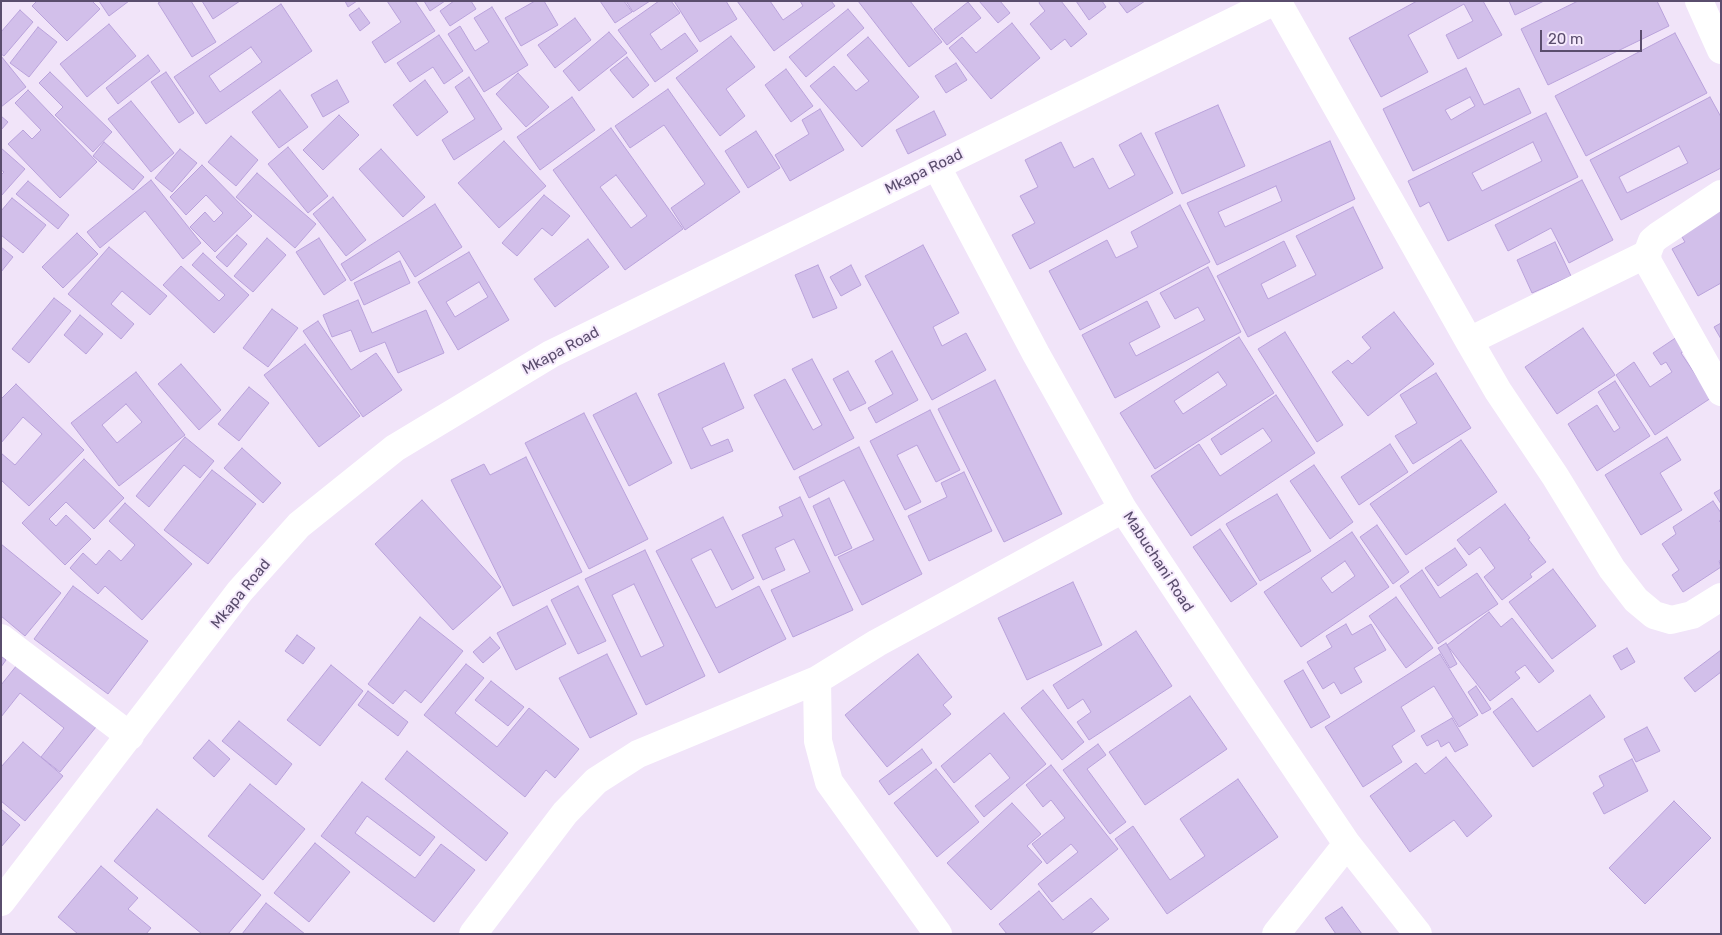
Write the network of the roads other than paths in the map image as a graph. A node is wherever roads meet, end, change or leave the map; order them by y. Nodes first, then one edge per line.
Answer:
1 (1276, 1) edge
2 (1699, 1) edge
3 (1721, 50) edge
4 (937, 166) junction
5 (1721, 194) edge
6 (1646, 254) junction
7 (1469, 341) junction
8 (1721, 392) edge
9 (1123, 509) junction
10 (1721, 597) edge
11 (1, 638) edge
12 (817, 680) junction
13 (130, 736) junction
14 (1347, 844) junction
15 (1, 902) edge
16 (473, 934) edge
17 (938, 934) edge
18 (1276, 934) edge
19 (1418, 934) edge

1 - 4 street, Mkapa Road
1 - 7 street
2 - 3 street
4 - 9 street, Mabuchani Road
4 - 13 street, Mkapa Road
5 - 6 street
6 - 7 street
6 - 8 street
7 - 10 street
9 - 12 street
9 - 14 street, Mabuchani Road
11 - 13 street
12 - 16 street
12 - 17 street
13 - 15 street, Mkapa Road
14 - 18 street
14 - 19 street, Mabuchani Road

